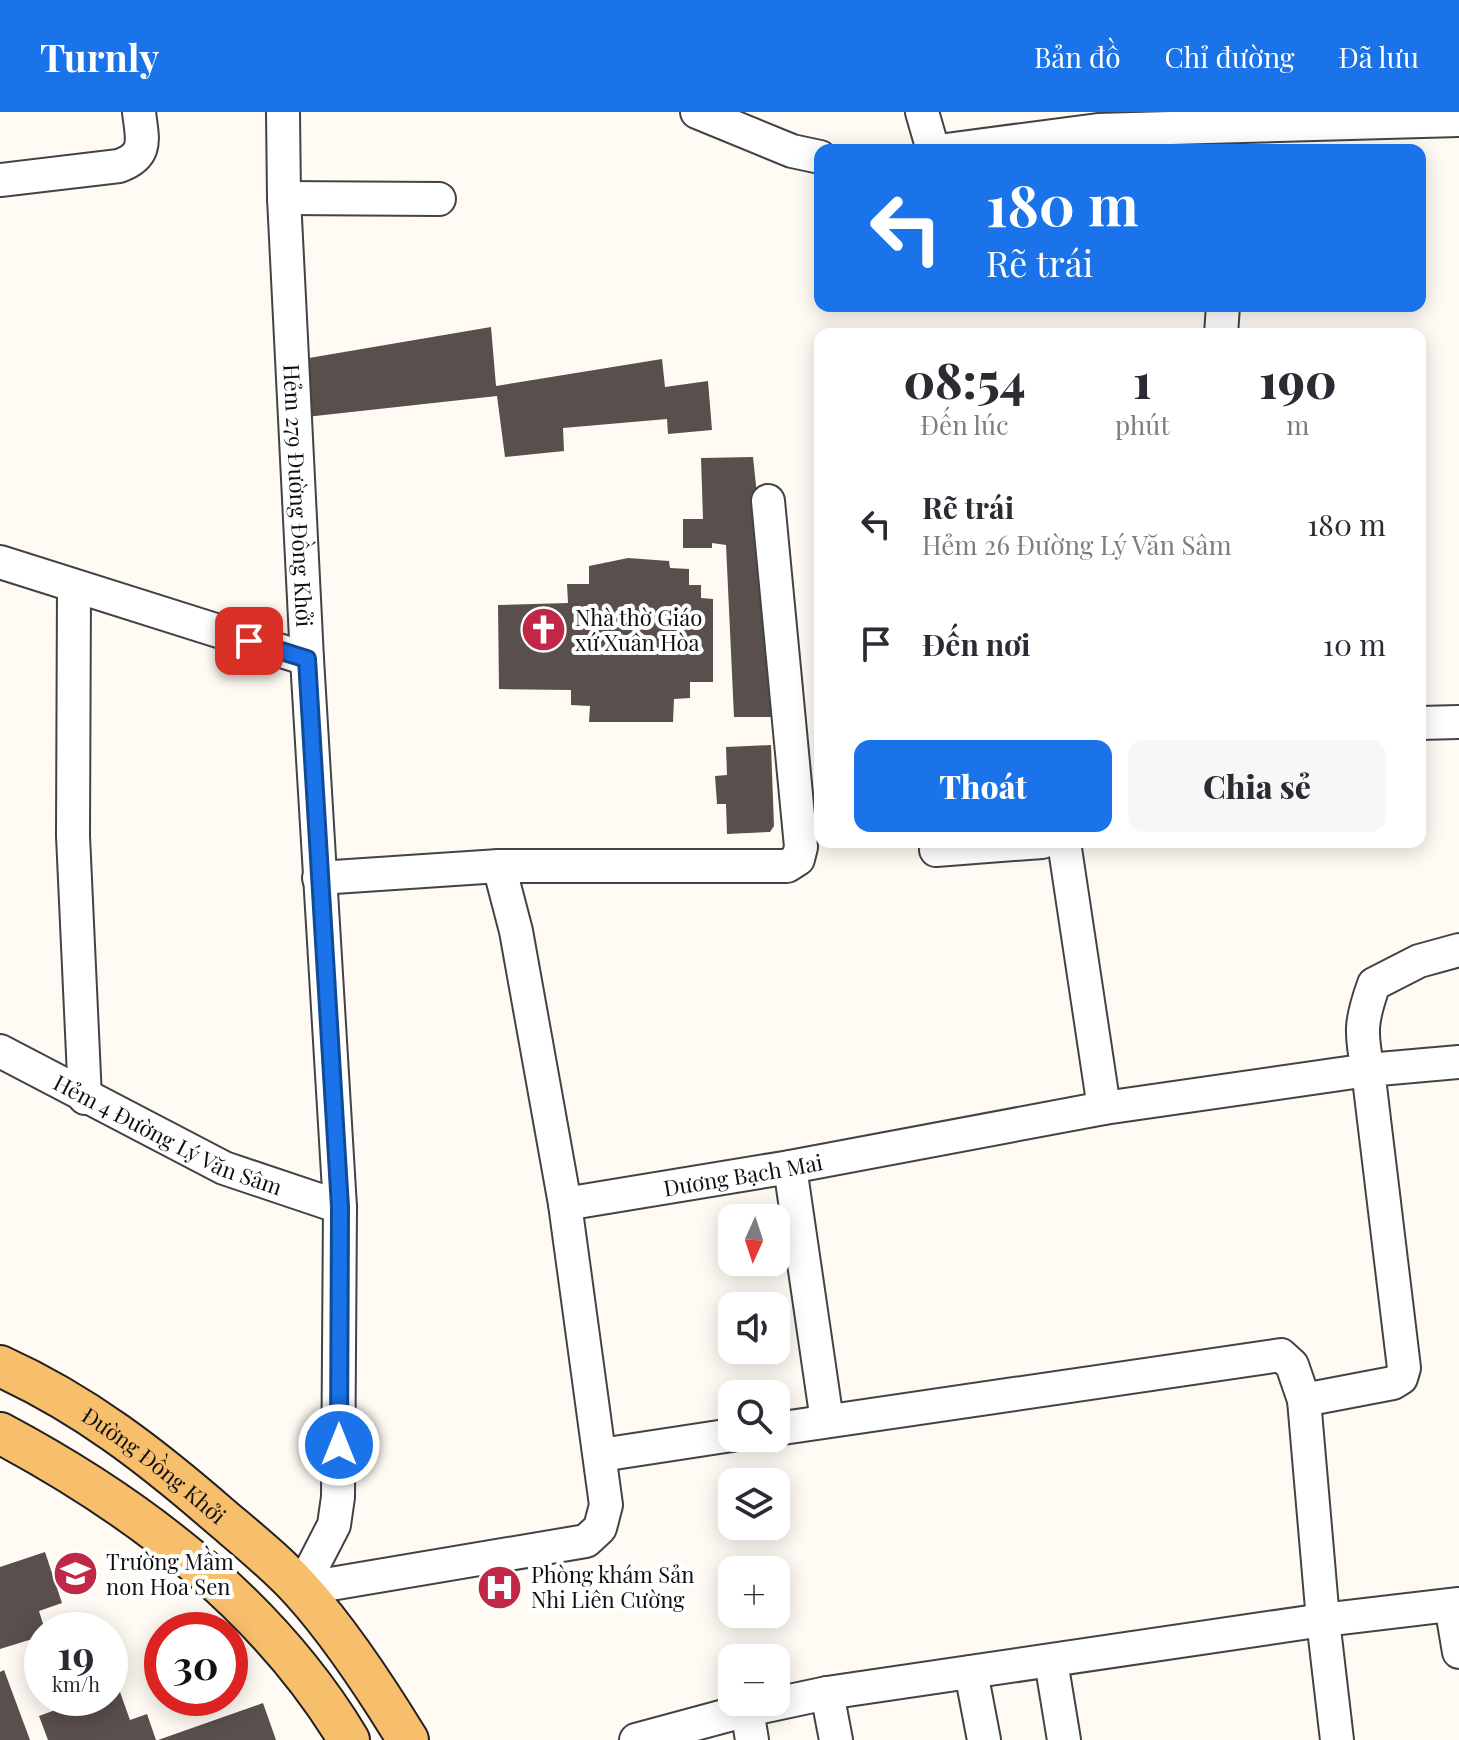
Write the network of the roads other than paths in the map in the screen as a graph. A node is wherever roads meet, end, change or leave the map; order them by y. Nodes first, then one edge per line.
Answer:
1 (139, 112) edge
2 (283, 112) edge
3 (697, 112) edge
4 (922, 112) edge
5 (1459, 120) edge
6 (1225, 129) edge
7 (931, 144) edge
8 (992, 144) edge
9 (814, 156) edge
10 (0, 180) edge
11 (284, 198) junction
12 (439, 199) dead end
13 (768, 501) dead end
14 (0, 562) edge
15 (74, 586) junction
16 (307, 659) junction
17 (1459, 722) edge
18 (1426, 723) edge
19 (962, 848) edge
20 (1065, 848) edge
21 (936, 850) dead end
22 (499, 866) junction
23 (319, 878) junction
24 (1459, 950) edge
25 (0, 1051) edge
26 (1459, 1062) edge
27 (1368, 1070) junction
28 (85, 1098) junction
29 (1104, 1108) junction
30 (790, 1167) junction
31 (565, 1204) junction
32 (340, 1207) junction
33 (0, 1366) edge
34 (1304, 1400) junction
35 (827, 1421) junction
36 (790, 1427) edge
37 (0, 1433) edge
38 (718, 1437) edge
39 (601, 1455) junction
40 (301, 1589) junction
41 (1455, 1605) edge
42 (1323, 1620) junction
43 (1459, 1652) edge
44 (1051, 1661) junction
45 (971, 1672) junction
46 (827, 1693) junction
47 (750, 1725) edge
48 (349, 1740) edge
49 (408, 1740) edge
50 (636, 1740) edge
51 (836, 1740) edge
52 (984, 1740) edge
53 (1064, 1740) edge
54 (1337, 1740) edge

1 - 10 street
2 - 11 street, Hẻm 279 Đường Đồng Khởi
3 - 9 street
4 - 7 street
5 - 6 street
6 - 8 street
11 - 12 street
11 - 16 street, Hẻm 279 Đường Đồng Khởi
13 - 22 street
14 - 15 street
15 - 16 street
15 - 28 street
16 - 23 street, Hẻm 279 Đường Đồng Khởi
17 - 18 street
19 - 21 street
20 - 29 street
22 - 23 street
22 - 31 street
23 - 32 street, Hẻm 279 Đường Đồng Khởi
24 - 27 street
25 - 28 street, Hẻm 4 Đường Lý Văn Sâm
26 - 27 street, Dương Bạch Mai
27 - 29 street, Dương Bạch Mai
27 - 34 street
28 - 32 street, Hẻm 4 Đường Lý Văn Sâm
29 - 30 street, Dương Bạch Mai
30 - 31 street, Dương Bạch Mai
30 - 35 street
31 - 39 street
32 - 40 street, Hẻm 279 Đường Đồng Khởi
33 - 40 main road, Đường Đồng Khởi
34 - 35 street
34 - 42 street
35 - 36 street
37 - 48 main road
38 - 39 street
39 - 40 street
40 - 49 main road, Đường Đồng Khởi
41 - 42 street
41 - 43 street
42 - 44 street
42 - 54 street
44 - 45 street
44 - 53 street
45 - 46 street
45 - 52 street
46 - 47 street
46 - 51 street
47 - 50 street

